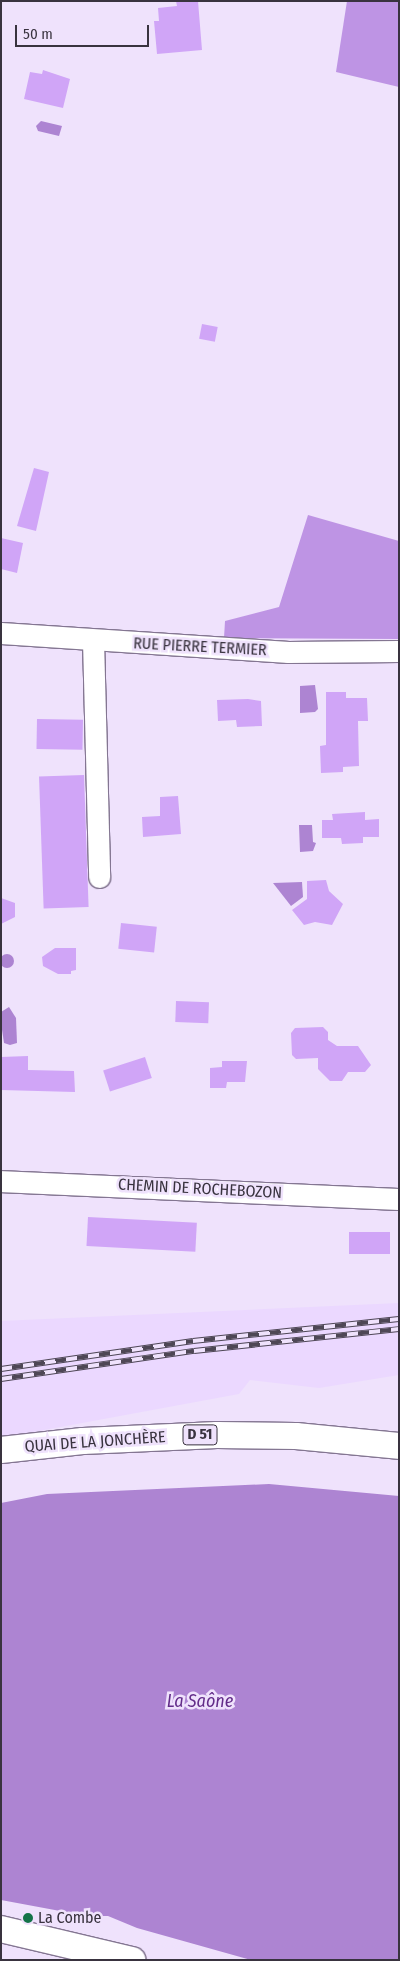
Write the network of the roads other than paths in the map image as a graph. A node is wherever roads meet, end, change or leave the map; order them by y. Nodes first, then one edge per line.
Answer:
1 (1, 633) edge
2 (93, 640) junction
3 (399, 651) edge
4 (99, 877) dead end
5 (1, 1181) edge
6 (399, 1199) edge
7 (399, 1446) edge
8 (1, 1450) edge
9 (1, 1929) edge
10 (1, 1939) edge
11 (42, 1941) junction
12 (97, 1960) edge
13 (132, 1960) edge

1 - 2 street, RUE PIERRE TERMIER
2 - 3 street, RUE PIERRE TERMIER
2 - 4 street
5 - 6 street, CHEMIN DE ROCHEBOZON
7 - 8 main road, QUAI DE LA JONCHÈRE / D 51
9 - 11 main road
10 - 11 main road
11 - 12 main road
11 - 13 main road

